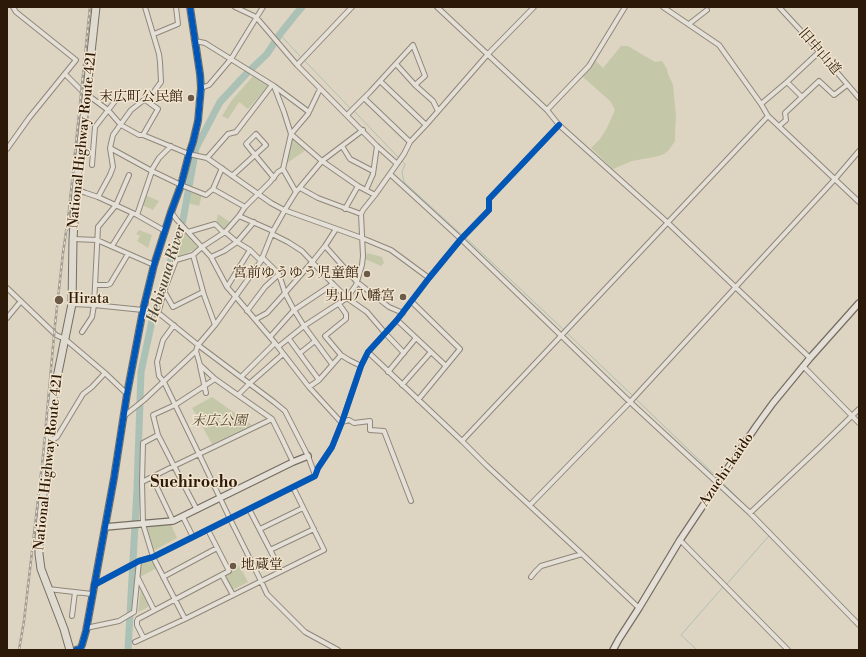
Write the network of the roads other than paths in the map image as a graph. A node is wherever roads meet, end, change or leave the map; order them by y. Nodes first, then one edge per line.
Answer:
1 (13, 7) edge
2 (96, 7) edge
3 (146, 7) edge
4 (176, 7) edge
5 (190, 7) edge
6 (235, 7) edge
7 (263, 7) edge
8 (352, 7) edge
9 (437, 7) edge
10 (534, 7) edge
11 (663, 7) edge
12 (779, 7) edge
13 (623, 8) edge
14 (707, 10) dead end
15 (256, 17) junction
16 (689, 24) junction
17 (154, 34) junction
18 (195, 41) junction
19 (819, 52) junction
20 (488, 54) junction
21 (230, 59) junction
22 (396, 64) junction
23 (297, 65) junction
24 (65, 74) junction
25 (380, 81) junction
26 (787, 82) junction
27 (273, 85) junction
28 (847, 85) junction
29 (415, 86) junction
30 (201, 88) junction
31 (320, 89) junction
32 (87, 95) junction
33 (119, 96) dead end
34 (802, 97) junction
35 (364, 98) junction
36 (859, 98) edge
37 (144, 99) junction
38 (761, 104) junction
39 (108, 110) junction
40 (547, 110) junction
41 (438, 111) junction
42 (309, 112) junction
43 (347, 115) junction
44 (768, 116) junction
45 (121, 125) junction
46 (426, 125) junction
47 (559, 125) junction
48 (779, 126) junction
49 (363, 130) junction
50 (291, 134) junction
51 (143, 135) junction
52 (410, 142) junction
53 (171, 146) junction
54 (342, 146) junction
55 (378, 146) junction
56 (110, 148) junction
57 (7, 149) edge
58 (859, 151) edge
59 (189, 154) junction
60 (255, 155) junction
61 (207, 158) junction
62 (322, 161) junction
63 (396, 163) junction
64 (92, 165) dead end
65 (222, 168) junction
66 (283, 169) junction
67 (373, 170) junction
68 (152, 171) junction
69 (390, 174) junction
70 (129, 175) dead end
71 (232, 176) junction
72 (274, 178) junction
73 (835, 179) junction
74 (181, 186) junction
75 (358, 186) junction
76 (300, 188) junction
77 (76, 189) junction
78 (212, 189) junction
79 (366, 190) junction
80 (296, 192) junction
81 (258, 194) junction
82 (375, 195) junction
83 (98, 197) junction
84 (859, 202) edge
85 (116, 206) junction
86 (245, 207) junction
87 (345, 208) junction
88 (284, 210) junction
89 (171, 212) junction
90 (132, 214) junction
91 (361, 214) junction
92 (137, 216) junction
93 (239, 216) junction
94 (254, 222) junction
95 (666, 222) junction
96 (336, 229) junction
97 (165, 231) junction
98 (188, 232) junction
99 (224, 232) junction
100 (273, 233) junction
101 (362, 238) junction
102 (73, 239) junction
103 (462, 239) junction
104 (97, 240) junction
105 (237, 242) junction
106 (112, 246) junction
107 (325, 246) junction
108 (202, 247) junction
109 (250, 250) junction
110 (128, 254) junction
111 (193, 255) junction
112 (211, 257) junction
113 (262, 259) junction
114 (313, 261) junction
115 (154, 265) junction
116 (279, 274) junction
117 (429, 278) junction
118 (357, 282) junction
119 (333, 284) junction
120 (96, 285) junction
121 (227, 286) junction
122 (7, 288) edge
123 (735, 288) junction
124 (164, 291) junction
125 (203, 292) junction
126 (285, 292) junction
127 (236, 297) junction
128 (347, 298) junction
129 (21, 301) junction
130 (412, 302) junction
131 (859, 303) edge
132 (72, 304) junction
133 (339, 304) junction
134 (94, 305) junction
135 (142, 310) junction
136 (294, 310) junction
137 (248, 311) junction
138 (403, 313) junction
139 (157, 314) junction
140 (7, 318) edge
141 (256, 320) junction
142 (397, 320) junction
143 (174, 325) junction
144 (215, 325) junction
145 (304, 326) junction
146 (82, 332) dead end
147 (385, 333) junction
148 (561, 335) junction
149 (270, 337) junction
150 (416, 338) junction
151 (65, 339) junction
152 (289, 339) junction
153 (314, 341) junction
154 (275, 343) junction
155 (198, 346) junction
156 (278, 348) junction
157 (196, 351) junction
158 (368, 352) junction
159 (431, 352) junction
160 (300, 353) junction
161 (404, 353) junction
162 (283, 354) junction
163 (341, 355) junction
164 (810, 358) junction
165 (332, 364) junction
166 (200, 365) junction
167 (361, 366) junction
168 (446, 366) junction
169 (803, 366) junction
170 (388, 372) junction
171 (105, 373) junction
172 (240, 377) junction
173 (215, 379) junction
174 (319, 380) junction
175 (164, 382) junction
176 (249, 384) junction
177 (402, 385) junction
178 (204, 386) junction
179 (309, 387) junction
180 (206, 393) dead end
181 (127, 394) junction
182 (238, 395) junction
183 (418, 400) junction
184 (630, 402) junction
185 (175, 405) junction
186 (859, 408) edge
187 (124, 416) junction
188 (852, 416) junction
189 (272, 419) junction
190 (342, 422) junction
191 (859, 423) edge
192 (158, 435) junction
193 (48, 439) junction
194 (462, 441) junction
195 (199, 454) junction
196 (308, 456) junction
197 (293, 462) junction
198 (174, 466) junction
199 (315, 476) junction
200 (152, 477) junction
201 (142, 482) junction
202 (718, 483) junction
203 (293, 487) junction
204 (220, 498) junction
205 (411, 501) dead end
206 (530, 505) junction
207 (303, 508) junction
208 (250, 509) junction
209 (197, 510) junction
210 (750, 513) junction
211 (183, 517) junction
212 (230, 519) junction
213 (173, 521) junction
214 (143, 524) junction
215 (105, 527) junction
216 (260, 529) junction
217 (314, 529) junction
218 (208, 530) junction
219 (193, 537) junction
220 (680, 540) junction
221 (217, 548) junction
222 (270, 550) junction
223 (582, 554) junction
224 (153, 557) junction
225 (139, 561) junction
226 (281, 571) junction
227 (222, 574) junction
228 (163, 576) junction
229 (138, 577) junction
230 (531, 578) dead end
231 (261, 581) junction
232 (94, 585) junction
233 (48, 589) junction
234 (75, 592) junction
235 (92, 594) junction
236 (233, 595) junction
237 (174, 599) junction
238 (639, 608) junction
239 (154, 610) junction
240 (72, 616) dead end
241 (185, 619) junction
242 (859, 625) edge
243 (86, 628) junction
244 (143, 637) junction
245 (135, 642) dead end
246 (70, 650) edge
247 (76, 650) edge
248 (338, 650) edge
249 (613, 650) edge
250 (788, 650) edge

1 - 24 street
2 - 32 highway, National Highway Route 421
3 - 17 street
4 - 17 street
5 - 18 street
6 - 15 street
7 - 15 street
8 - 23 street
9 - 20 street
10 - 20 street
11 - 16 street
12 - 19 street, 旧中山道
13 - 40 street
14 - 16 street
15 - 21 street
15 - 23 street
16 - 38 street
17 - 37 street
18 - 21 street
18 - 30 street
19 - 26 street
19 - 28 street, 旧中山道
20 - 40 street
20 - 41 street
21 - 27 street
21 - 30 street
22 - 25 street
22 - 29 street
22 - 29 street
23 - 31 street
24 - 32 street
24 - 57 street
25 - 35 street
25 - 46 street
26 - 34 street
26 - 38 street
27 - 42 street
27 - 50 street
27 - 61 street
28 - 34 street
28 - 36 street, 旧中山道
29 - 41 street
30 - 59 street
31 - 42 street
31 - 43 street
32 - 39 street
32 - 77 highway, National Highway Route 421
33 - 39 street
34 - 48 street
35 - 43 street
35 - 52 street
37 - 45 street
37 - 51 street
38 - 44 street
39 - 45 street
39 - 64 street
40 - 47 street
41 - 46 street
42 - 50 street
43 - 49 street
44 - 48 street
44 - 95 street
45 - 51 street
45 - 56 street
46 - 52 street
47 - 95 street
47 - 103 street
48 - 73 street
49 - 54 street
49 - 55 street
50 - 62 street
50 - 66 street
51 - 53 street
52 - 63 street
53 - 59 street
53 - 68 street
54 - 62 street
54 - 67 street
55 - 63 street
55 - 67 street
56 - 68 street
56 - 83 street
58 - 73 street
59 - 61 street
59 - 74 street
60 - 60 street
60 - 71 street
60 - 72 street
61 - 65 street
62 - 75 street
62 - 76 street
63 - 69 street
65 - 71 street
65 - 78 street
66 - 72 street
66 - 80 street
67 - 79 street
68 - 74 street
68 - 92 street
69 - 82 street
69 - 103 street
70 - 85 street
71 - 81 street
72 - 81 street
73 - 84 street
73 - 123 street
74 - 78 street
74 - 89 street
75 - 79 street
75 - 87 street
76 - 80 street
76 - 87 street
77 - 83 street
77 - 102 highway, National Highway Route 421
78 - 86 street
79 - 82 street
80 - 88 street
81 - 86 street
81 - 88 street
82 - 91 street
83 - 85 street
85 - 90 street
85 - 104 street
86 - 93 street
87 - 91 street
88 - 96 street
88 - 100 street
89 - 97 street
89 - 98 street
90 - 92 street
90 - 106 street
91 - 101 street
92 - 97 street
93 - 94 street
93 - 99 street
94 - 100 street
94 - 105 street
95 - 123 street
95 - 148 street
96 - 101 street
96 - 107 street
97 - 115 street
98 - 99 street
98 - 108 street
99 - 105 street
99 - 108 street
100 - 113 street
100 - 114 street
101 - 117 street
101 - 118 street
102 - 104 street
102 - 132 highway, National Highway Route 421
103 - 117 street
103 - 148 street
104 - 106 street
104 - 120 street
105 - 109 street
105 - 112 street
106 - 110 street
107 - 114 street
107 - 118 street
108 - 111 street
108 - 112 street
109 - 113 street
109 - 121 street
110 - 115 street
110 - 120 street
111 - 124 street
111 - 125 street
112 - 121 street
113 - 116 street
113 - 127 street
114 - 119 street
114 - 126 street
115 - 135 street
116 - 126 street
116 - 137 street
117 - 130 street
118 - 128 street
118 - 138 street
119 - 128 street
119 - 136 street
120 - 134 street
121 - 127 street
122 - 129 street
123 - 164 street
123 - 184 street
124 - 125 street
124 - 139 street
125 - 144 street
126 - 136 street
126 - 141 street
127 - 137 street
127 - 144 street
128 - 133 street
128 - 147 street
129 - 140 street
129 - 151 street
130 - 138 street
130 - 168 street
131 - 164 street, Azuchi-kaido
132 - 134 street
132 - 151 highway, National Highway Route 421
133 - 145 street
133 - 163 street
134 - 135 street
134 - 146 street
135 - 139 street
135 - 181 street
136 - 145 street
136 - 149 street
137 - 141 street
138 - 142 street
139 - 143 street
141 - 149 street
142 - 147 street
142 - 150 street
143 - 155 street
143 - 175 street
144 - 155 street
145 - 152 street
145 - 153 street
147 - 158 street
147 - 161 street
148 - 184 street
148 - 194 street
149 - 154 street
150 - 159 street
150 - 161 street
151 - 171 street
151 - 193 highway, National Highway Route 421
152 - 156 street
152 - 160 street
153 - 160 street
153 - 165 street
154 - 156 street
154 - 172 street
155 - 157 street
155 - 172 street
156 - 162 street
157 - 166 street
157 - 175 street
158 - 167 street
158 - 170 street
159 - 168 street
159 - 177 street
160 - 174 street
161 - 170 street
162 - 176 street
162 - 179 street
163 - 165 street
163 - 167 street
164 - 169 street, Azuchi-kaido
165 - 174 street
166 - 173 street
166 - 178 street
167 - 190 street
168 - 183 street
169 - 188 street
169 - 202 street, Azuchi-kaido
170 - 177 street
171 - 181 street
171 - 193 street
172 - 176 street
173 - 178 street
173 - 182 street
174 - 179 street
175 - 185 street
175 - 187 street
176 - 182 street
176 - 196 street
177 - 183 street
178 - 180 street
178 - 185 street
179 - 190 street
181 - 187 street
182 - 189 street
183 - 194 street
184 - 202 street
184 - 206 street
185 - 192 street
185 - 195 street
186 - 188 street
187 - 215 street
188 - 191 street
188 - 210 street
189 - 195 street
189 - 197 street
190 - 199 street
190 - 205 street
192 - 198 street
192 - 201 street
193 - 233 highway, National Highway Route 421
194 - 206 street
195 - 198 street
195 - 204 street
196 - 197 street
196 - 199 street
197 - 204 street
198 - 200 street
198 - 209 street
199 - 203 street
200 - 201 street
200 - 213 street
201 - 214 street
202 - 210 street
202 - 220 street, Azuchi-kaido
203 - 207 street
203 - 208 street
204 - 209 street
204 - 212 street
206 - 223 street
207 - 216 street
207 - 217 street
208 - 212 street
208 - 216 street
209 - 211 street
210 - 242 street
211 - 213 street
211 - 219 street
212 - 218 street
212 - 231 street
213 - 214 street
214 - 215 street
214 - 224 street
215 - 232 street
216 - 222 street
217 - 222 street
217 - 226 street
218 - 219 street
218 - 221 street
219 - 224 street
220 - 238 street, Azuchi-kaido
220 - 250 street
221 - 227 street
221 - 228 street
222 - 226 street
223 - 230 street
223 - 238 street
224 - 225 street
224 - 228 street
225 - 229 street
225 - 232 street
226 - 231 street
227 - 236 street
227 - 237 street
228 - 237 street
229 - 239 street
229 - 243 street
231 - 236 street
231 - 248 street
232 - 235 street
233 - 234 street
233 - 246 highway, National Highway Route 421
234 - 235 street
234 - 240 street
235 - 243 street
236 - 241 street
237 - 239 street
237 - 241 street
238 - 249 street, Azuchi-kaido
239 - 244 street
241 - 244 street
243 - 247 street
244 - 245 street

